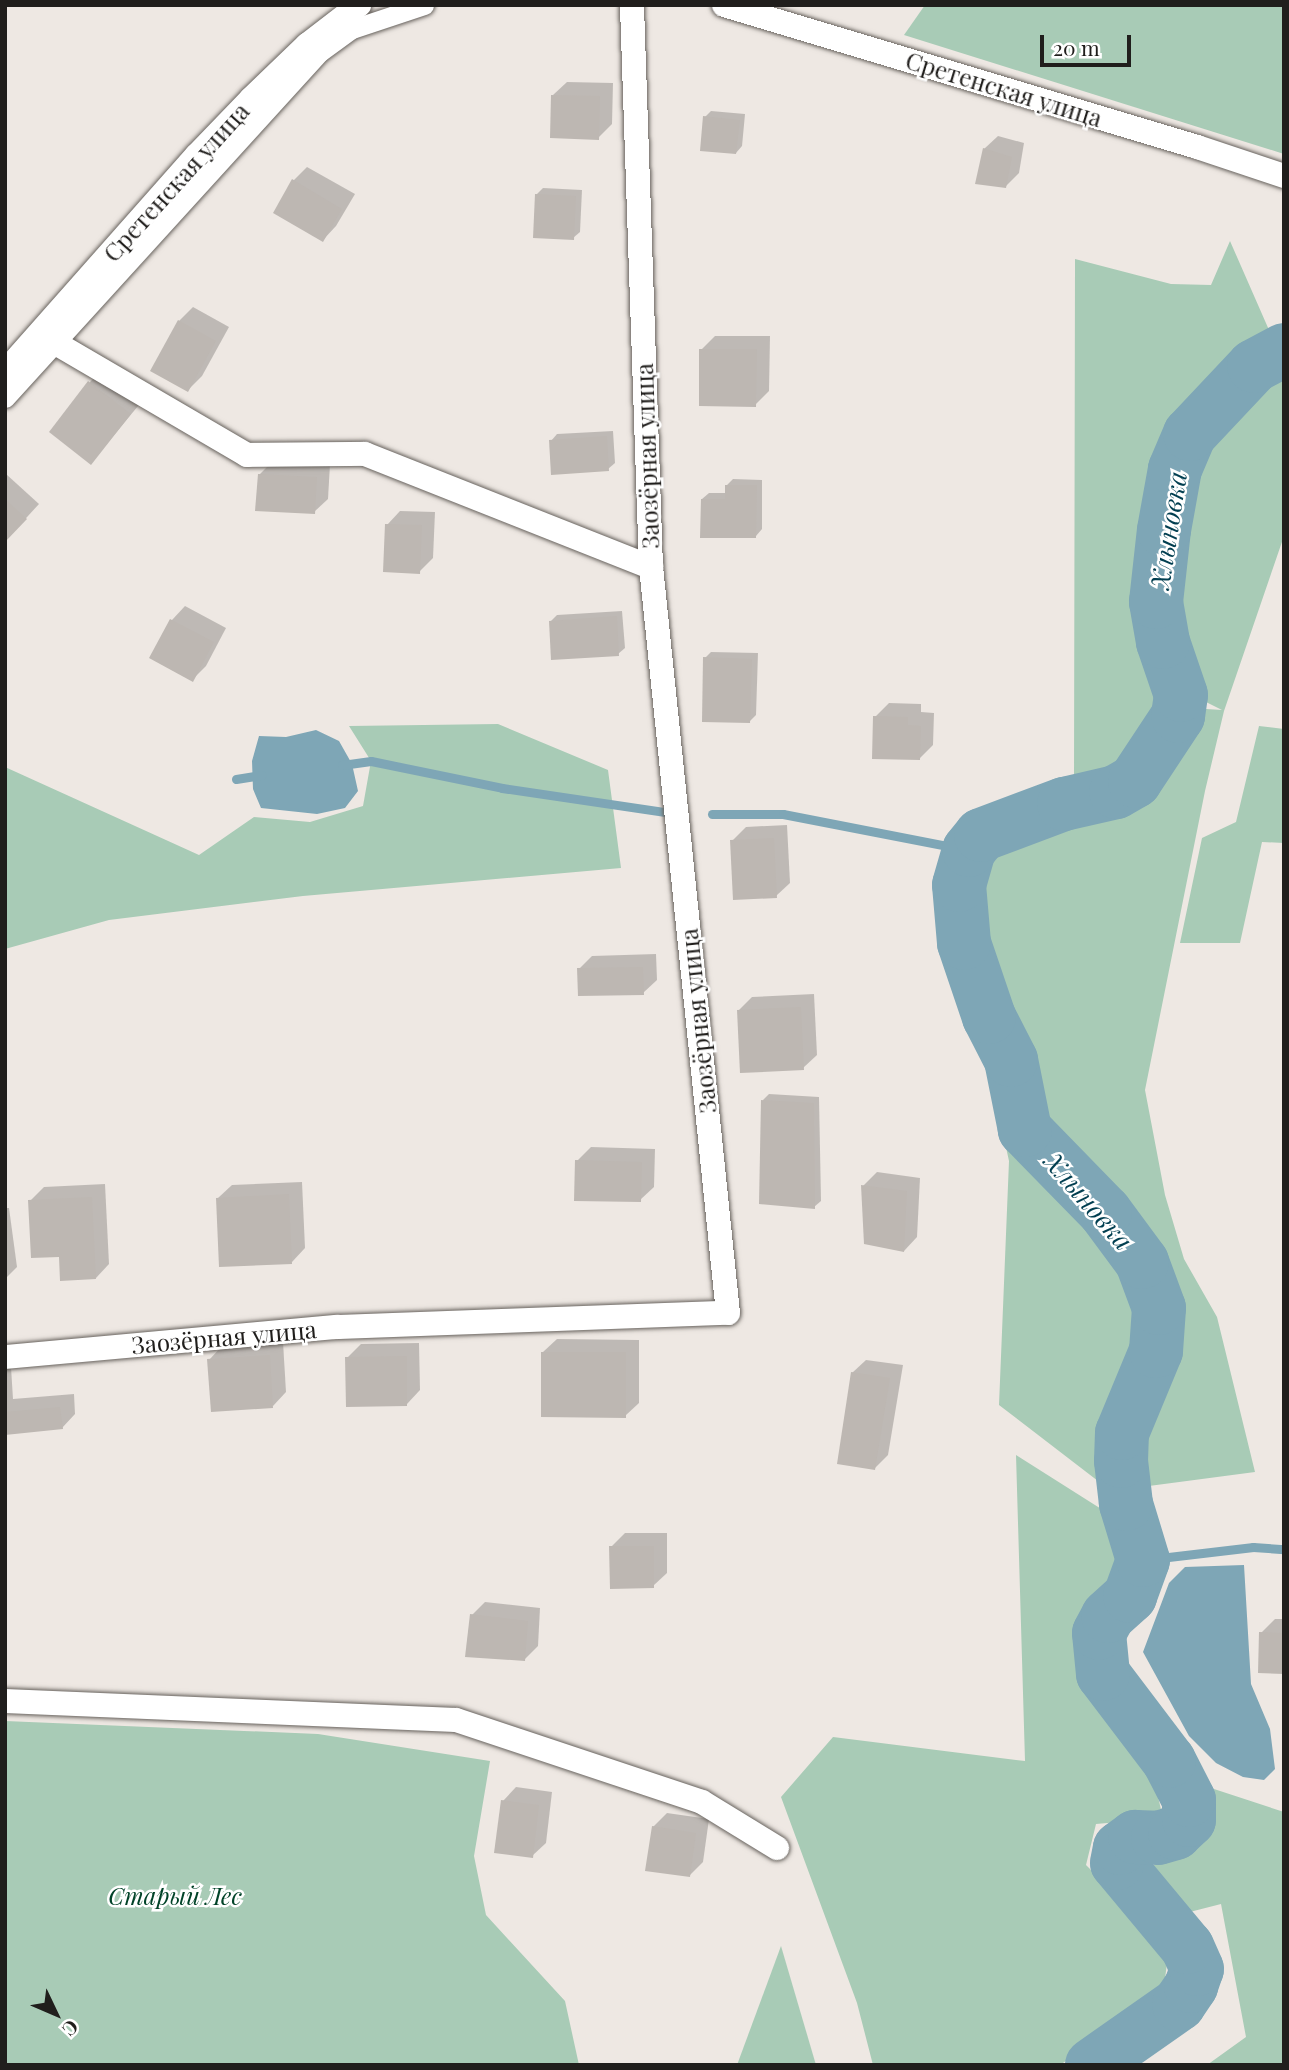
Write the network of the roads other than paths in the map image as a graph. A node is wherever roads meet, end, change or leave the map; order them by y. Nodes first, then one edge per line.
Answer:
1 (359, 5) edge
2 (424, 5) edge
3 (632, 5) edge
4 (724, 5) edge
5 (1284, 176) edge
6 (48, 339) junction
7 (5, 372) edge
8 (5, 398) edge
9 (651, 567) junction
10 (5, 1357) edge
11 (5, 1701) edge
12 (777, 1848) dead end

1 - 6 street, Сретенская улица
2 - 6 street
3 - 9 street, Заозёрная улица
4 - 5 street, Сретенская улица
6 - 7 street, Сретенская улица
6 - 8 street
6 - 9 street
9 - 10 street, Заозёрная улица
11 - 12 street

